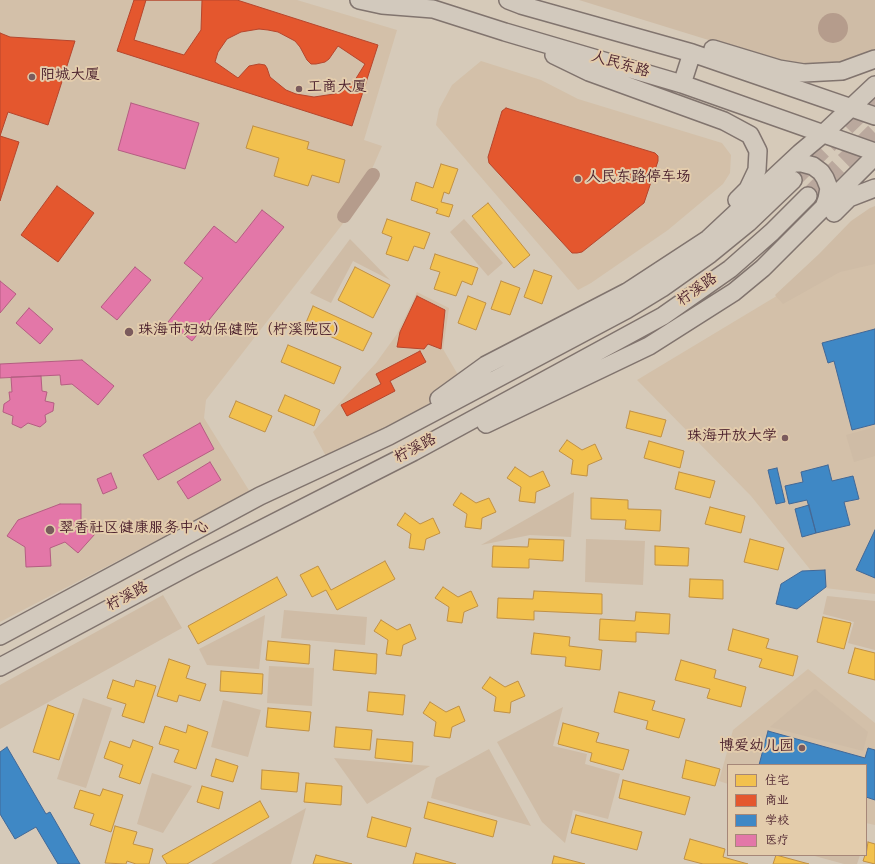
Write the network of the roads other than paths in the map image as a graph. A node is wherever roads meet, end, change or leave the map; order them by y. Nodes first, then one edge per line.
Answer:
1 (359, 0) edge
2 (408, 0) edge
3 (515, 2) edge
4 (433, 9) junction
5 (505, 32) junction
6 (692, 54) junction
7 (875, 59) edge
8 (682, 84) junction
9 (875, 85) edge
10 (850, 108) junction
11 (875, 116) edge
12 (824, 133) junction
13 (875, 152) edge
14 (875, 156) edge
15 (788, 174) junction
16 (875, 188) edge
17 (808, 196) tunnel mouth
18 (824, 207) junction
19 (763, 268) junction
20 (627, 292) junction
21 (389, 436) junction
22 (413, 452) junction
23 (56, 606) junction
24 (69, 630) junction
25 (1, 636) edge
26 (0, 667) edge

1 - 4 main road, 人民东路
2 - 4 main road
3 - 6 main road
3 - 7 main road
4 - 5 main road, 人民东路
5 - 8 main road, 人民东路
5 - 20 main road
6 - 8 main road
6 - 10 main road
8 - 12 main road, 人民东路
9 - 10 main road
10 - 11 main road
10 - 12 main road
12 - 13 main road, 人民东路
12 - 15 main road
14 - 18 main road
15 - 18 main road
15 - 20 main road
15 - 21 main road, 柠溪路
16 - 19 main road
17 - 22 main road, 柠溪路
18 - 19 main road
19 - 22 main road
20 - 21 main road
21 - 23 main road, 柠溪路
22 - 24 main road, 柠溪路
23 - 24 main road
23 - 25 main road, 柠溪路
24 - 26 main road, 柠溪路

